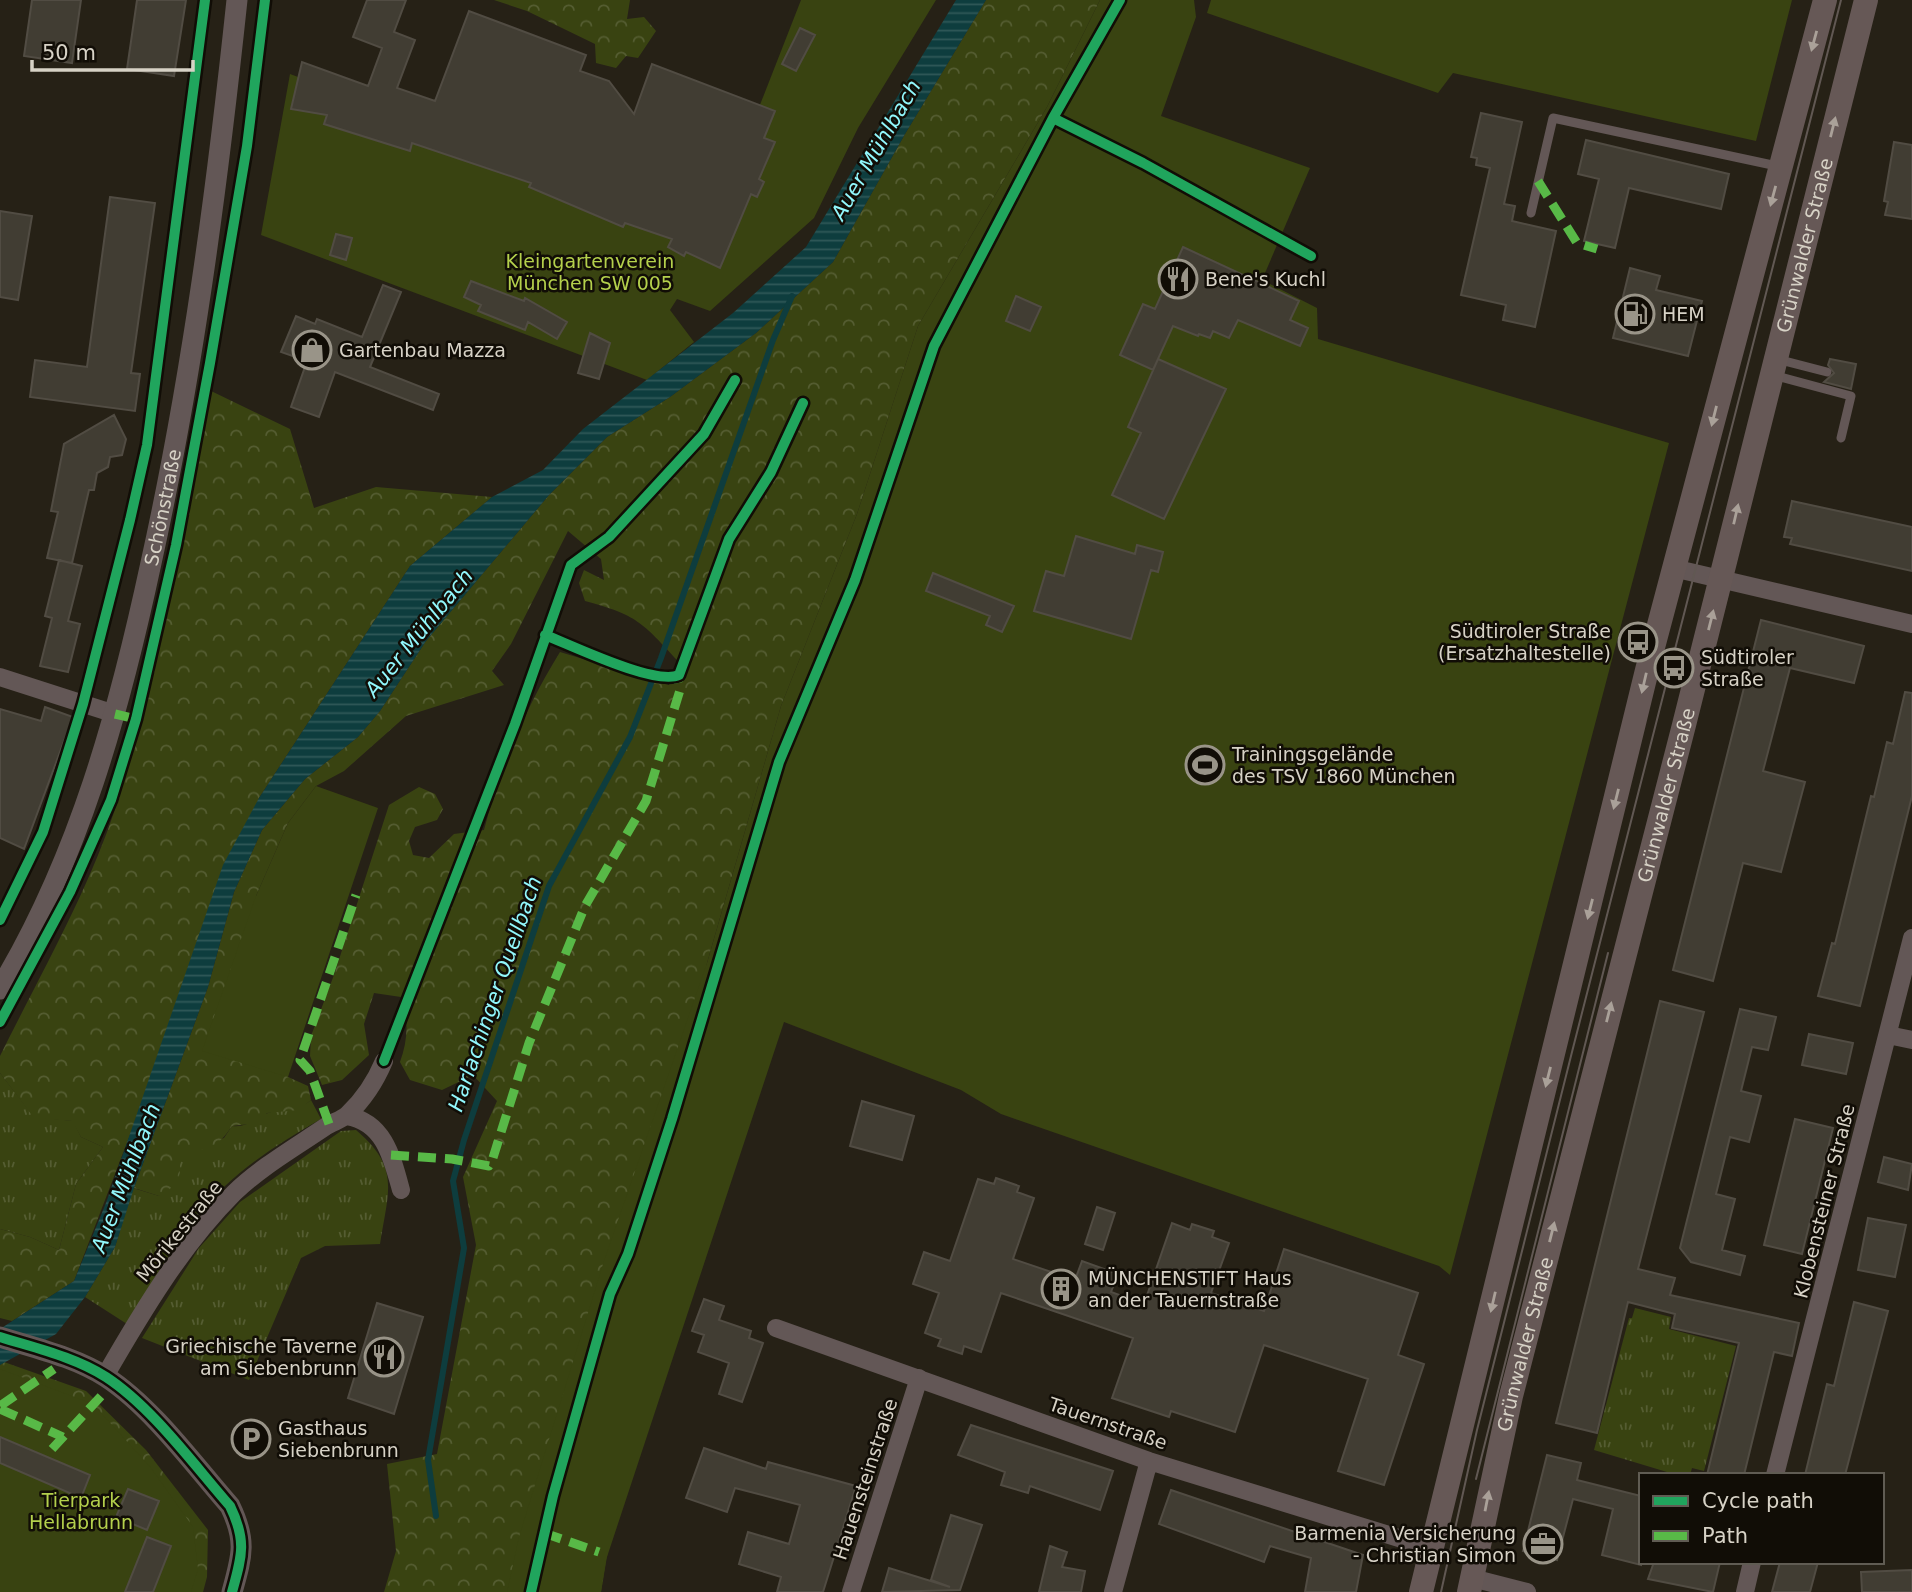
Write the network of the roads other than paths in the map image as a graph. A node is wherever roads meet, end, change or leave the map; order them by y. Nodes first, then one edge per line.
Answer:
1 (237, 0) edge
2 (1825, 0) edge
3 (1866, 0) edge
4 (1780, 167) junction
5 (1531, 213) dead end
6 (1773, 367) junction
7 (1827, 372) dead end
8 (1841, 438) dead end
9 (1673, 568) junction
10 (1721, 580) junction
11 (1912, 624) edge
12 (0, 677) edge
13 (115, 714) junction
14 (1912, 938) edge
15 (7, 962) edge
16 (0, 989) edge
17 (1888, 1035) junction
18 (1912, 1040) edge
19 (384, 1061) dead end
20 (347, 1116) junction
21 (401, 1190) dead end
22 (776, 1328) dead end
23 (0, 1337) edge
24 (105, 1376) junction
25 (919, 1378) junction
26 (1149, 1461) junction
27 (1776, 1473) edge
28 (1431, 1548) junction
29 (1752, 1564) edge
30 (1470, 1585) edge
31 (232, 1592) edge
32 (851, 1592) edge
33 (1113, 1592) edge
34 (1421, 1592) edge
35 (1527, 1592) edge
36 (1745, 1592) edge

1 - 13 street, Schönstraße
2 -> 4 main road, Grünwalder Straße
6 -> 3 main road, Grünwalder Straße
4 - 5 lane
4 -> 9 main road, Grünwalder Straße
6 - 7 lane
6 - 8 lane
10 -> 6 main road, Grünwalder Straße
9 - 10 street
9 -> 28 main road, Grünwalder Straße
10 - 11 street
30 -> 10 main road, Grünwalder Straße
12 - 13 street
13 - 15 street, Schönstraße
14 - 17 street, Klobensteiner Straße
15 - 16 street, Schönstraße
17 - 18 street
17 - 27 street, Klobensteiner Straße
19 - 20 street, Mörikestraße
20 - 21 street
20 - 24 street, Mörikestraße
22 - 25 street, Tauernstraße
23 - 24 street
24 - 31 street
25 - 26 street, Tauernstraße
25 - 32 street, Hauensteinstraße
26 - 28 street, Tauernstraße
26 - 33 street
28 - 34 main road, Grünwalder Straße
29 - 36 street
30 - 35 street

